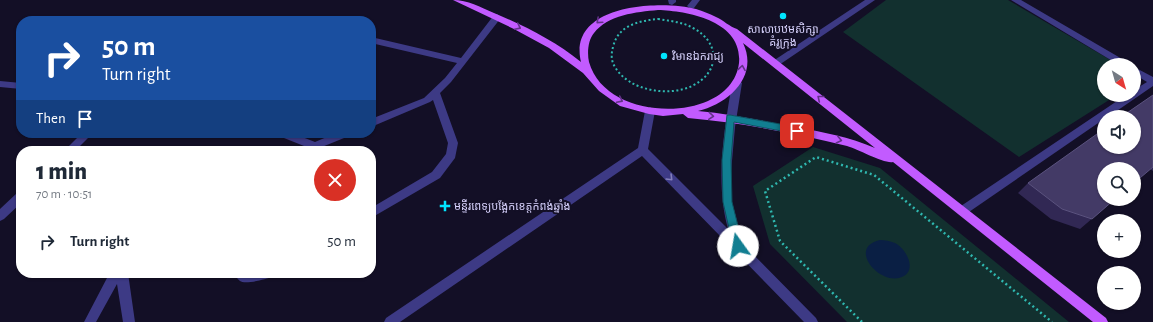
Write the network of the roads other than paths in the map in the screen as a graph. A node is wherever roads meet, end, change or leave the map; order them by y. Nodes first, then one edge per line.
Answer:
1 (457, 0) edge
2 (640, 0) edge
3 (871, 0) edge
4 (1015, 0) edge
5 (658, 1) junction
6 (672, 1) edge
7 (694, 3) edge
8 (498, 17) junction
9 (718, 19) junction
10 (376, 41) edge
11 (1114, 58) edge
12 (462, 61) junction
13 (776, 63) junction
14 (1141, 74) edge
15 (590, 75) junction
16 (1153, 81) edge
17 (737, 83) junction
18 (0, 84) edge
19 (16, 86) edge
20 (1141, 90) edge
21 (435, 92) junction
22 (1124, 102) edge
23 (650, 110) junction
24 (672, 112) junction
25 (730, 118) junction
26 (376, 121) edge
27 (83, 138) edge
28 (295, 138) edge
29 (334, 138) edge
30 (74, 146) edge
31 (315, 146) joint
32 (643, 150) junction
33 (905, 166) junction
34 (16, 201) edge
35 (376, 210) edge
36 (962, 211) junction
37 (0, 216) edge
38 (738, 246) junction
39 (116, 278) edge
40 (123, 278) edge
41 (90, 322) edge
42 (129, 322) edge
43 (390, 322) edge
44 (812, 322) edge
45 (1102, 322) edge

1 - 8 main road
2 - 5 main road
3 - 13 street
4 - 11 street
5 - 6 main road
5 -> 15 main road
6 - 7 main road
7 - 9 main road
8 - 12 street
8 -> 15 main road
9 - 13 main road
17 -> 9 main road
10 - 12 street
12 - 21 street
33 -> 13 main road
14 - 16 street
15 -> 23 main road
16 - 20 street
17 - 24 main road
17 - 25 street
18 - 19 street
21 - 26 street
21 - 35 street
22 - 36 street
23 - 24 main road
23 - 32 street
24 -> 25 main road
25 -> 33 main road
25 - 38 street
27 - 30 street
28 - 31 street
29 - 31 street
32 -> 38 street
32 - 43 street
33 - 36 main road
34 - 37 street
36 - 45 main road
38 - 44 street
39 - 41 street
40 - 42 street

